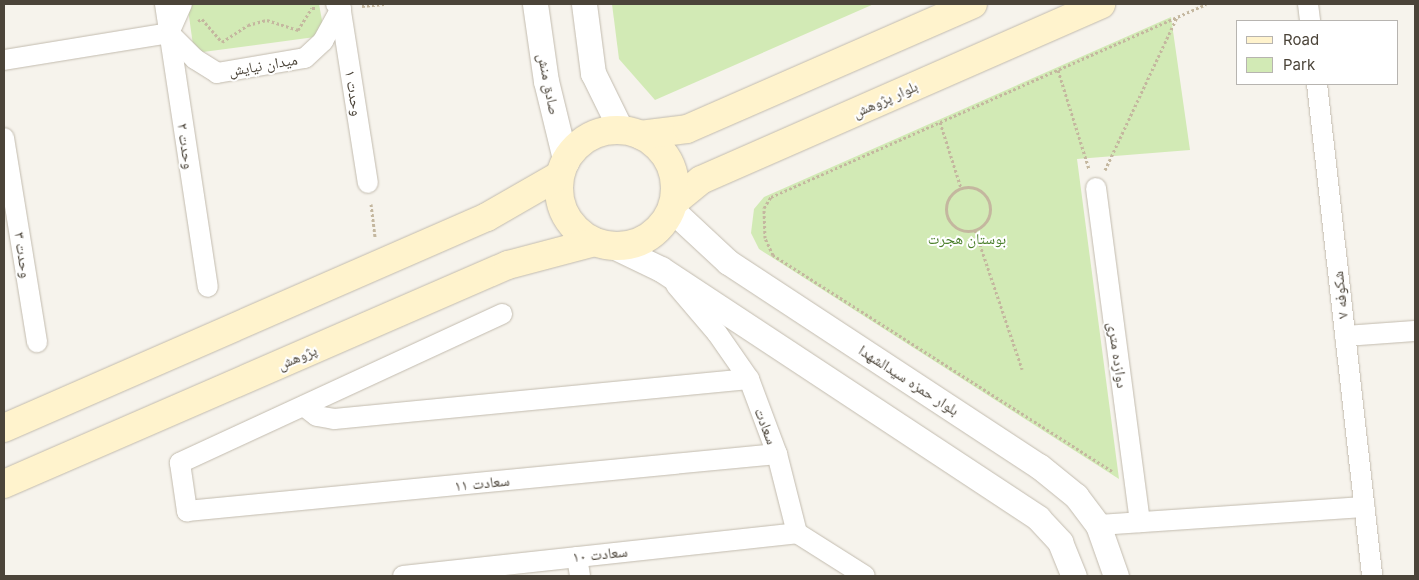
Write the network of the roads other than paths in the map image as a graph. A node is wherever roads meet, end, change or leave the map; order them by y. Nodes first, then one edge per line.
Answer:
1 (164, 4) edge
2 (182, 4) edge
3 (536, 4) edge
4 (584, 4) edge
5 (973, 4) edge
6 (1101, 4) edge
7 (1308, 4) edge
8 (339, 5) edge
9 (1310, 20) edge
10 (169, 33) junction
11 (4, 60) edge
12 (1317, 85) edge
13 (630, 132) junction
14 (4, 138) edge
15 (563, 169) junction
16 (368, 183) road end
17 (1096, 188) road end
18 (673, 205) junction
19 (605, 244) junction
20 (661, 269) junction
21 (208, 288) dead end
22 (502, 314) dead end
23 (1415, 331) edge
24 (1345, 336) junction
25 (37, 342) dead end
26 (749, 380) junction
27 (304, 406) junction
28 (4, 428) edge
29 (777, 454) junction
30 (4, 484) edge
31 (1364, 506) junction
32 (1140, 522) junction
33 (1098, 525) junction
34 (797, 533) junction
35 (1060, 542) junction
36 (578, 567) edge
37 (403, 576) edge
38 (865, 576) edge
39 (1074, 576) edge
40 (1116, 576) edge
41 (1372, 576) edge

1 - 10 street, وحدت ۲
2 - 10 street
3 - 15 street, صادق منش
4 - 13 street
5 - 13 main road
6 - 18 main road, بلوار پژوهش
7 - 9 street
8 - 10 street, میدان نیایش
8 - 16 street, وحدت ۱
10 - 11 street
10 - 21 street, وحدت ۲
12 - 24 street, شکوفه ۷
13 - 15 main road
13 - 18 main road
14 - 25 street, وحدت ۳
15 - 19 main road
15 - 28 main road
17 - 32 street, دوازده متری
18 - 19 main road
18 - 33 street, بلوار حمزه سیدالشهدا
19 - 20 street
19 - 30 main road, پژوهش
20 - 26 street, سعادت
20 - 35 street
22 - 27 street
23 - 24 street
24 - 31 street, شکوفه ۷
26 - 27 street
26 - 29 street, سعادت
27 - 29 street, سعادت ۱۱
29 - 34 street, سعادت
31 - 32 street
31 - 41 street, شکوفه ۷
32 - 33 street
33 - 35 street
33 - 40 street, بلوار حمزه سیدالشهدا
34 - 36 street, سعادت ۱۰
34 - 38 street
35 - 39 street
36 - 37 street, سعادت ۱۰

